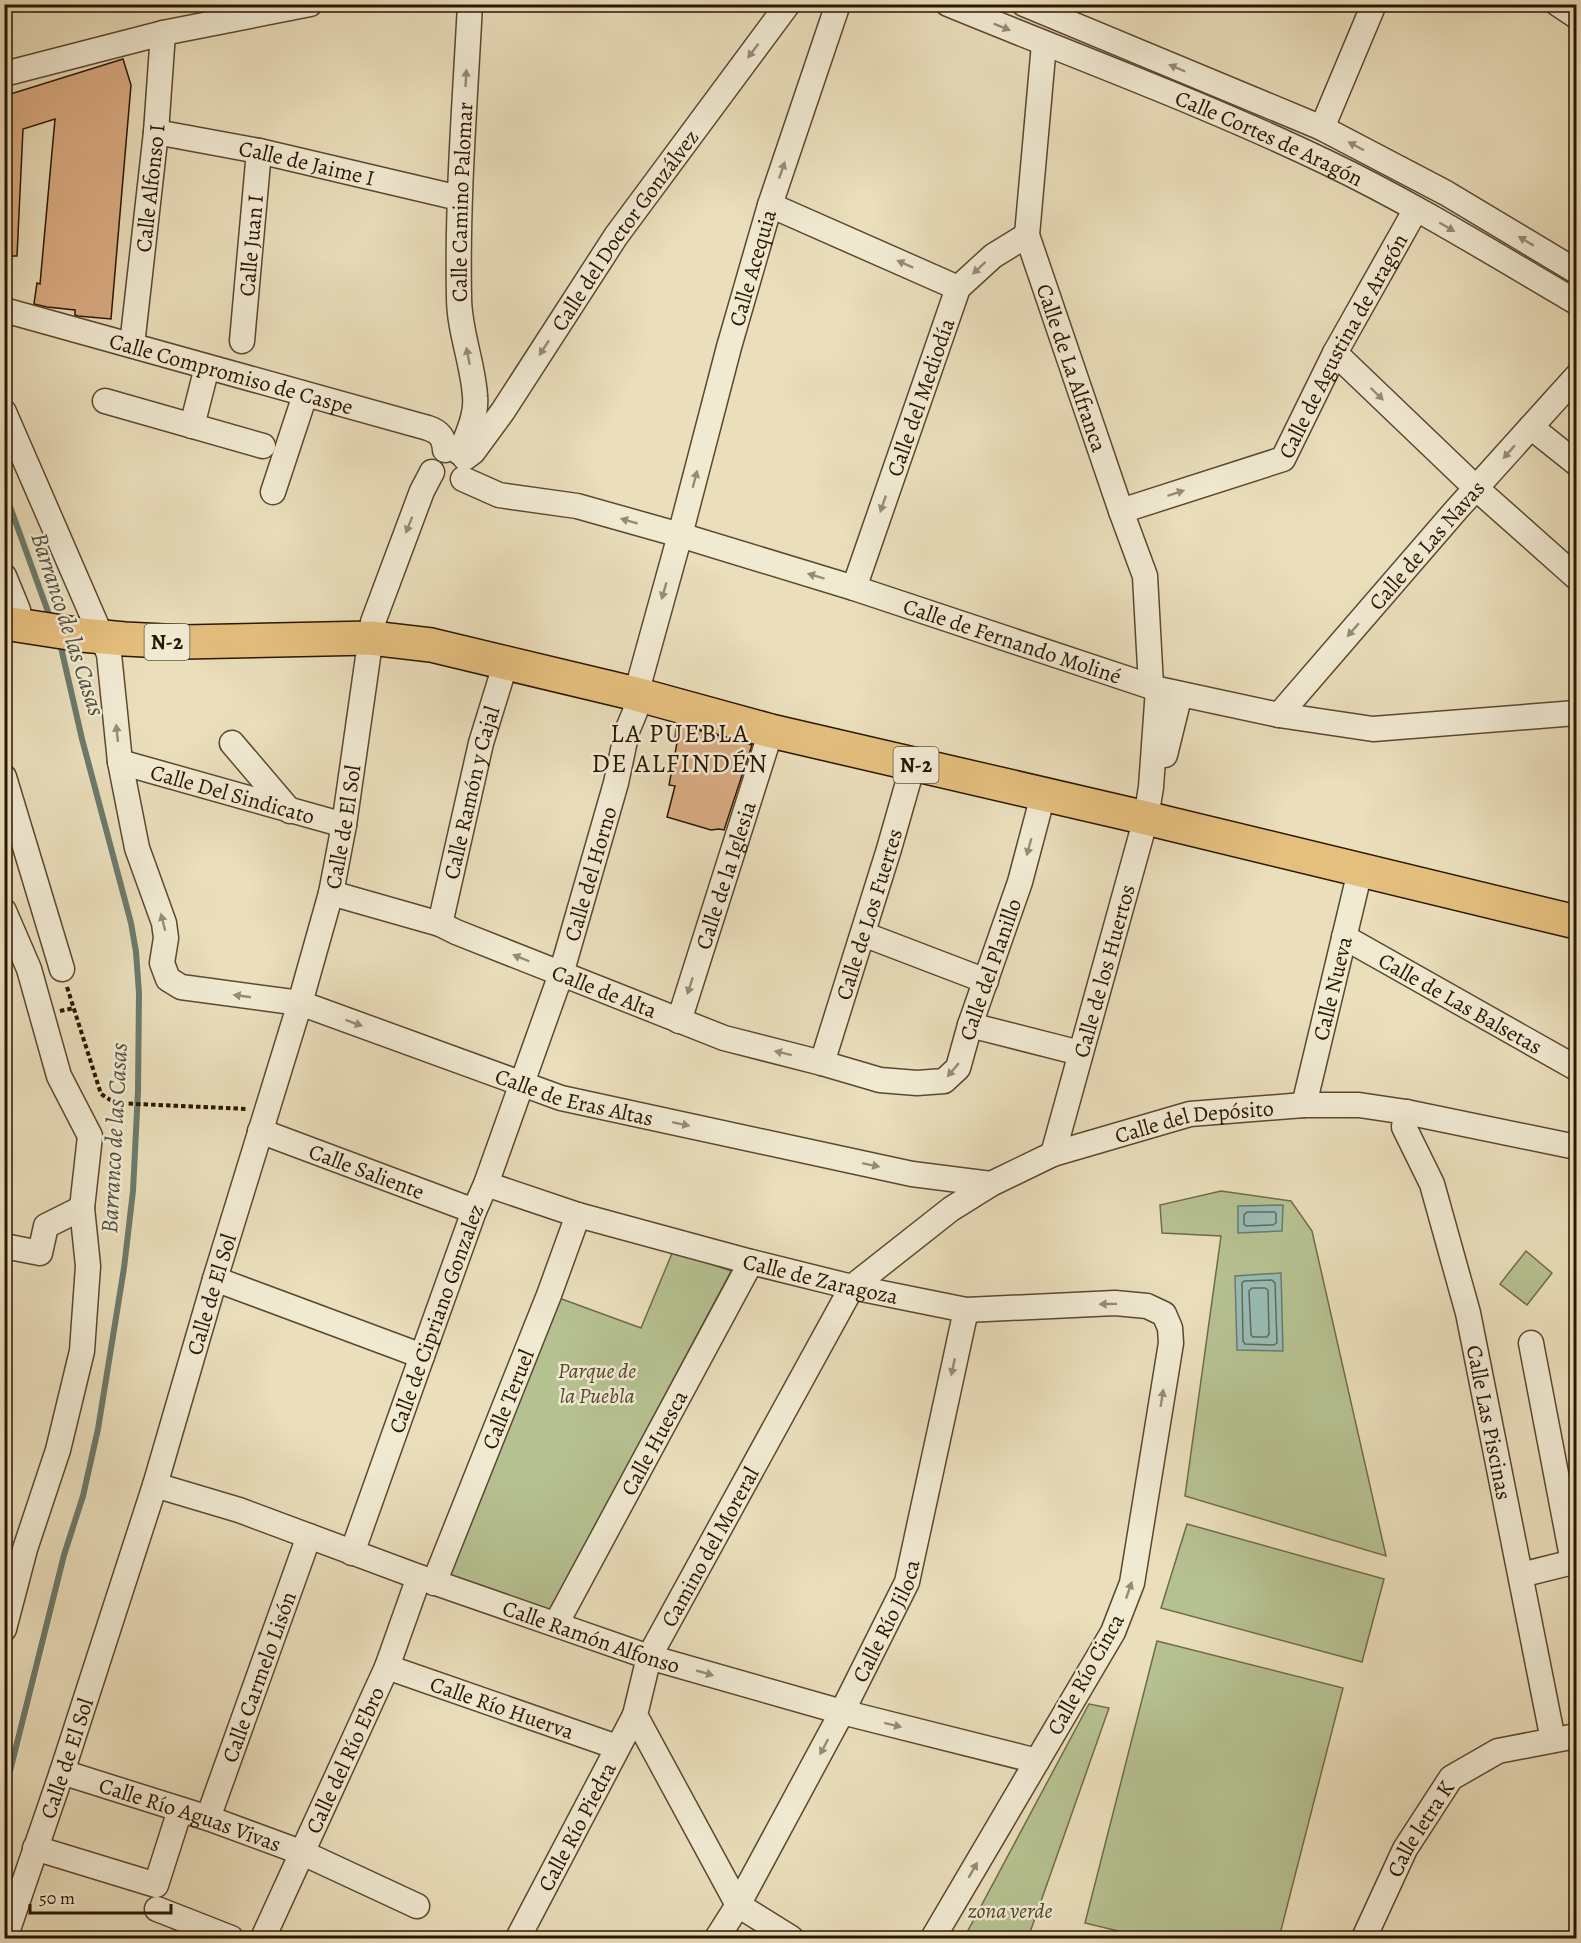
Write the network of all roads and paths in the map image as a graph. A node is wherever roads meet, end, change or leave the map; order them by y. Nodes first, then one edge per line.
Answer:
1 (310, 4) edge
2 (470, 4) edge
3 (788, 4) edge
4 (838, 4) edge
5 (948, 4) edge
6 (1024, 4) edge
7 (1374, 4) edge
8 (1558, 4) edge
9 (1576, 16) edge
10 (163, 33) junction
11 (1044, 44) junction
12 (4, 74) edge
13 (1322, 128) junction
14 (156, 132) junction
15 (259, 151) junction
16 (459, 198) junction
17 (770, 205) junction
18 (1416, 209) junction
19 (1027, 235) junction
20 (1576, 271) edge
21 (958, 288) junction
22 (1576, 302) edge
23 (4, 310) edge
24 (242, 340) dead end
25 (132, 345) junction
26 (1335, 353) junction
27 (207, 367) junction
28 (1576, 377) edge
29 (305, 395) junction
30 (476, 398) junction
31 (105, 401) dead end
32 (503, 411) junction
33 (4, 412) edge
34 (192, 426) junction
35 (1531, 427) junction
36 (262, 446) dead end
37 (458, 460) junction
38 (1576, 463) edge
39 (432, 472) junction
40 (1477, 489) junction
41 (273, 492) dead end
42 (1121, 511) junction
43 (680, 535) junction
44 (4, 576) edge
45 (1576, 577) edge
46 (854, 588) junction
47 (21, 626) edge
48 (91, 636) junction
49 (371, 638) junction
50 (506, 662) junction
51 (1163, 690) junction
52 (636, 694) junction
53 (1576, 713) edge
54 (1279, 715) junction
55 (771, 730) junction
56 (232, 743) dead end
57 (120, 762) junction
58 (913, 765) junction
59 (4, 777) edge
60 (1050, 796) junction
61 (1148, 803) junction
62 (290, 811) junction
63 (344, 825) junction
64 (1359, 871) junction
65 (332, 893) junction
66 (4, 911) edge
67 (1576, 922) edge
68 (440, 924) junction
69 (862, 934) junction
70 (1344, 937) junction
71 (62, 969) joint
72 (561, 974) junction
73 (986, 981) junction
74 (300, 1004) junction
75 (679, 1021) junction
76 (970, 1025) junction
77 (1080, 1053) junction
78 (822, 1063) junction
79 (1576, 1068) edge
80 (880, 1080) joint
81 (521, 1084) junction
82 (1304, 1105) junction
83 (1406, 1112) junction
84 (263, 1120) junction
85 (1576, 1147) edge
86 (1053, 1154) junction
87 (935, 1176) junction
88 (486, 1184) junction
89 (991, 1184) junction
90 (82, 1208) junction
91 (951, 1209) junction
92 (474, 1212) junction
93 (578, 1215) junction
94 (4, 1246) edge
95 (751, 1262) junction
96 (214, 1279) junction
97 (852, 1287) junction
98 (966, 1310) junction
99 (1164, 1314) joint
100 (1531, 1343) dead end
101 (422, 1356) junction
102 (155, 1485) junction
103 (309, 1536) junction
104 (352, 1553) junction
105 (1521, 1575) junction
106 (427, 1580) junction
107 (556, 1624) junction
108 (4, 1629) edge
109 (648, 1657) junction
110 (387, 1667) junction
111 (842, 1712) junction
112 (635, 1715) junction
113 (1565, 1738) edge
114 (617, 1747) junction
115 (1037, 1761) junction
116 (62, 1772) junction
117 (180, 1810) junction
118 (208, 1818) junction
119 (34, 1848) junction
120 (303, 1854) junction
121 (738, 1905) junction
122 (417, 1906) dead end
123 (157, 1909) dead end
124 (5, 1938) edge
125 (231, 1938) edge
126 (263, 1938) edge
127 (518, 1938) edge
128 (717, 1938) edge
129 (791, 1938) edge
130 (933, 1938) edge
131 (1364, 1938) edge

1 - 10 street
16 -> 2 street, Calle Camino Palomar
3 -> 32 street, Calle del Doctor Gonzálvez
17 -> 4 street, Calle Acequia
5 -> 11 street, Calle Cortes de Aragón
13 -> 6 street, Calle Cortes de Aragón
7 - 13 street
8 - 9 street
10 - 12 street
10 - 14 street, Calle Alfonso I
11 - 18 street, Calle Cortes de Aragón
11 - 19 street, Calle de La Alfranca
20 -> 13 street, Calle Cortes de Aragón
14 - 15 street, Calle de Jaime I
14 - 25 street, Calle Alfonso I
15 - 16 street, Calle de Jaime I
15 - 24 street, Calle Juan I
30 -> 16 street, Calle Camino Palomar
21 -> 17 street
43 -> 17 street, Calle Acequia
18 -> 22 street, Calle Cortes de Aragón
18 - 26 street, Calle de Agustina de Aragón
19 -> 21 street, Calle del Mediodía
19 - 42 street, Calle de La Alfranca
21 -> 46 street, Calle del Mediodía
23 - 25 street, Calle Compromiso de Caspe
25 - 27 street, Calle Compromiso de Caspe
26 -> 40 street
42 -> 26 street, Calle de Agustina de Aragón
27 - 29 street, Calle Compromiso de Caspe
27 - 34 street
28 - 35 street, Calle de Las Navas
29 - 37 street, Calle Compromiso de Caspe
29 - 41 street
30 - 32 street
30 - 37 street, Calle Camino Palomar
31 - 34 street
32 - 37 street, Calle del Doctor Gonzálvez
33 - 48 street
34 - 36 street
35 - 38 street
35 -> 40 street, Calle de Las Navas
37 - 39 street
37 - 39 street
43 -> 37 street, Calle de Fernando Moliné
39 -> 49 street
40 - 45 street
40 -> 54 street, Calle de Las Navas
42 - 51 street, Calle de La Alfranca
46 -> 43 street, Calle de Fernando Moliné
43 -> 52 street, Calle Acequia
44 - 47 street
46 - 51 street, Calle de Fernando Moliné
47 - 48 highway, N-2
48 - 49 highway, N-2
57 -> 48 street
49 - 50 highway, N-2
49 - 63 street, Calle de El Sol
50 - 52 highway, N-2
50 - 68 street, Calle Ramón y Cajal
51 - 54 street, Calle de Fernando Moliné
51 - 61 street, Calle de los Huertos
52 - 55 highway, N-2
52 - 72 street, Calle del Horno
53 - 54 street, Calle de Fernando Moliné
55 - 58 highway, N-2
55 -> 75 street, Calle de la Iglesia
56 - 62 street
57 - 62 street, Calle Del Sindicato
74 -> 57 street, Calle de Eras Altas
58 - 60 highway, N-2
58 - 69 street, Calle de Los Fuertes
59 - 71 street
60 - 61 highway, N-2
60 -> 73 street, Calle del Planillo
61 - 64 highway, N-2
61 - 77 street, Calle de los Huertos
62 - 63 street, Calle Del Sindicato
63 - 65 street, Calle de El Sol
64 - 67 highway, N-2
64 - 70 street, Calle Nueva
65 - 68 street, Calle de Alta
65 - 74 street, Calle de El Sol
66 - 90 street
72 -> 68 street, Calle de Alta
69 - 73 street
69 - 78 street, Calle de Los Fuertes
70 - 79 street, Calle de Las Balsetas
70 - 82 street, Calle Nueva
71 - 84 path
72 - 75 street, Calle de Alta
72 - 81 street, Calle del Horno
73 - 76 street, Calle del Planillo
74 -> 81 street, Calle de Eras Altas
74 - 84 street, Calle de El Sol
78 -> 75 street, Calle de Alta
76 - 77 street
76 -> 80 street, Calle del Planillo
77 - 86 street, Calle de los Huertos
78 - 80 street, Calle de Alta
81 -> 87 street, Calle de Eras Altas
81 - 88 street, Calle de Cipriano Gonzalez
82 - 83 street, Calle del Depósito
82 - 86 street, Calle del Depósito
83 - 85 street, Calle del Depósito
83 - 105 street, Calle Las Piscinas
84 - 92 street, Calle Saliente
84 - 96 street, Calle de El Sol
86 - 89 street, Calle del Depósito
87 - 89 street, Calle de Eras Altas
87 - 91 street
88 - 92 street, Calle de Cipriano Gonzalez
88 - 93 street, Calle de Zaragoza
89 - 91 street, Calle del Depósito
90 - 94 street
90 - 108 street
91 - 97 street, Calle del Depósito
92 - 101 street, Calle de Cipriano Gonzalez
93 - 95 street, Calle de Zaragoza
93 - 106 street, Calle Teruel
95 - 97 street, Calle de Zaragoza
95 - 107 street, Calle Huesca
96 - 101 street
96 - 102 street, Calle de El Sol
97 - 98 street, Calle de Zaragoza
97 - 109 street, Camino del Moreral
99 -> 98 street, Calle de Zaragoza
98 -> 111 street, Calle Río Jiloca
115 -> 99 street, Calle Río Cinca
100 - 105 street
101 - 104 street, Calle de Cipriano Gonzalez
102 - 103 street, Calle Ramón Alfonso
102 - 116 street, Calle de El Sol
103 - 104 street, Calle Ramón Alfonso
103 - 118 street, Calle Carmelo Lisón
104 - 106 street, Calle Ramón Alfonso
105 - 113 street, Calle Las Piscinas
106 - 107 street, Calle Ramón Alfonso
106 - 110 street, Calle del Río Ebro
107 - 109 street, Calle Ramón Alfonso
109 -> 111 street, Calle Ramón Alfonso
109 - 112 street, Camino del Moreral
110 - 114 street, Calle Río Huerva
110 - 120 street, Calle del Río Ebro
111 -> 115 street, Calle Ramón Alfonso
111 -> 121 street, Calle Río Jiloca
112 - 114 street, Calle Río Piedra
112 - 121 street
113 - 131 street, Calle letra K
114 - 127 street, Calle Río Piedra
130 -> 115 street, Calle Río Cinca
116 - 117 street, Calle Río Aguas Vivas
116 - 119 street, Calle de El Sol
117 - 118 street, Calle Río Aguas Vivas
117 - 119 street
118 - 120 street, Calle Río Aguas Vivas
119 - 124 street, Calle de El Sol
120 - 122 street, Calle Río Aguas Vivas
120 - 126 street, Calle del Río Ebro
121 - 128 street
121 - 129 street
123 - 125 street

